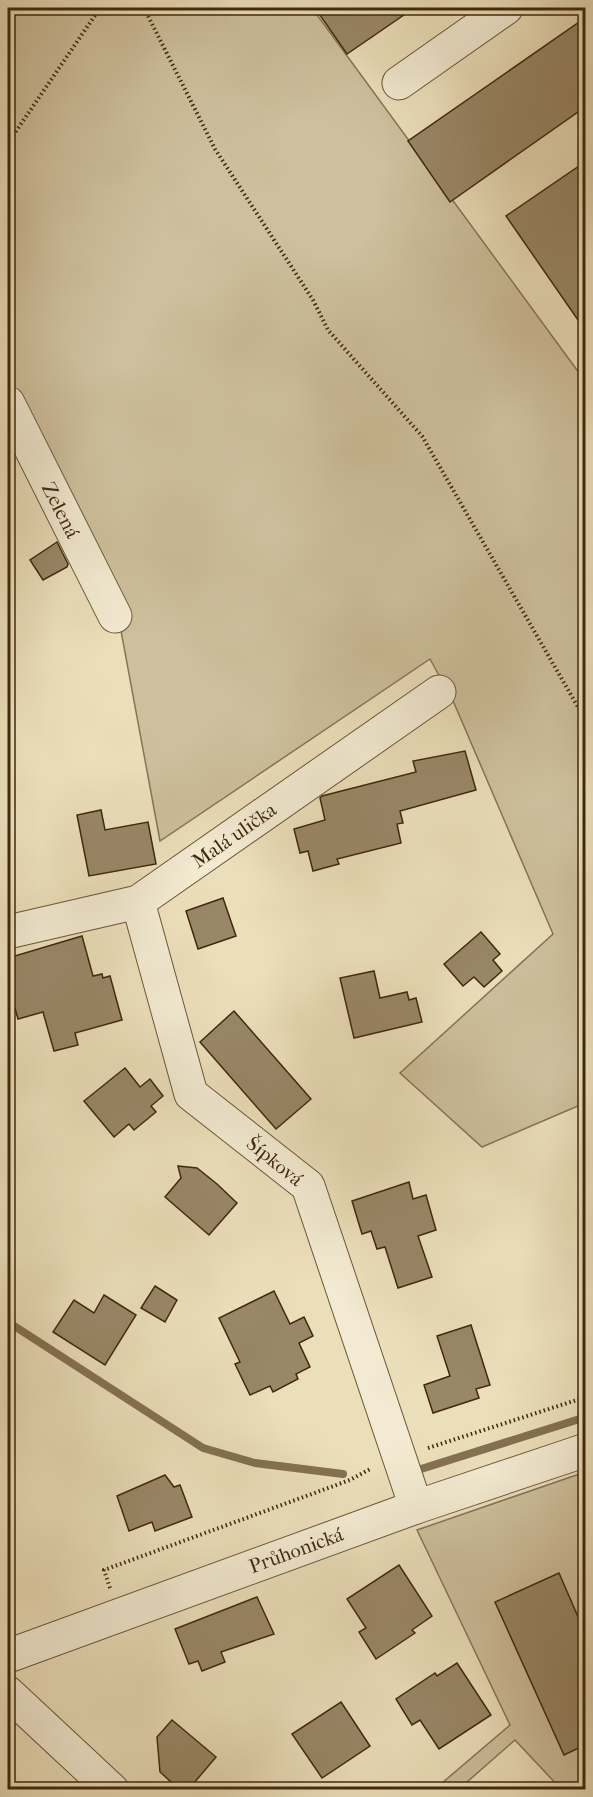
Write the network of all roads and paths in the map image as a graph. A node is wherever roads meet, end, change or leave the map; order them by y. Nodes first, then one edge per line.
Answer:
1 (100, 8) edge
2 (144, 8) edge
3 (506, 8) edge
4 (399, 83) dead end
5 (8, 143) edge
6 (8, 403) edge
7 (115, 616) dead end
8 (439, 692) dead end
9 (585, 721) edge
10 (138, 902) junction
11 (8, 932) edge
12 (585, 1397) edge
13 (585, 1450) edge
14 (401, 1457) junction
15 (416, 1507) junction
16 (118, 1615) junction
17 (8, 1656) edge
18 (8, 1694) edge
19 (585, 1787) edge
20 (112, 1790) edge
21 (566, 1790) edge

1 - 5 path
2 - 9 path
3 - 4 street
6 - 7 street, Zelená
8 - 10 street, Malá ulička
10 - 11 street, Malá ulička
10 - 14 street, Šípková
12 - 14 path
13 - 15 street, Průhonická
14 - 15 street, Šípková
14 - 16 path
15 - 16 street, Průhonická
16 - 17 street, Průhonická
18 - 20 street
19 - 21 path

